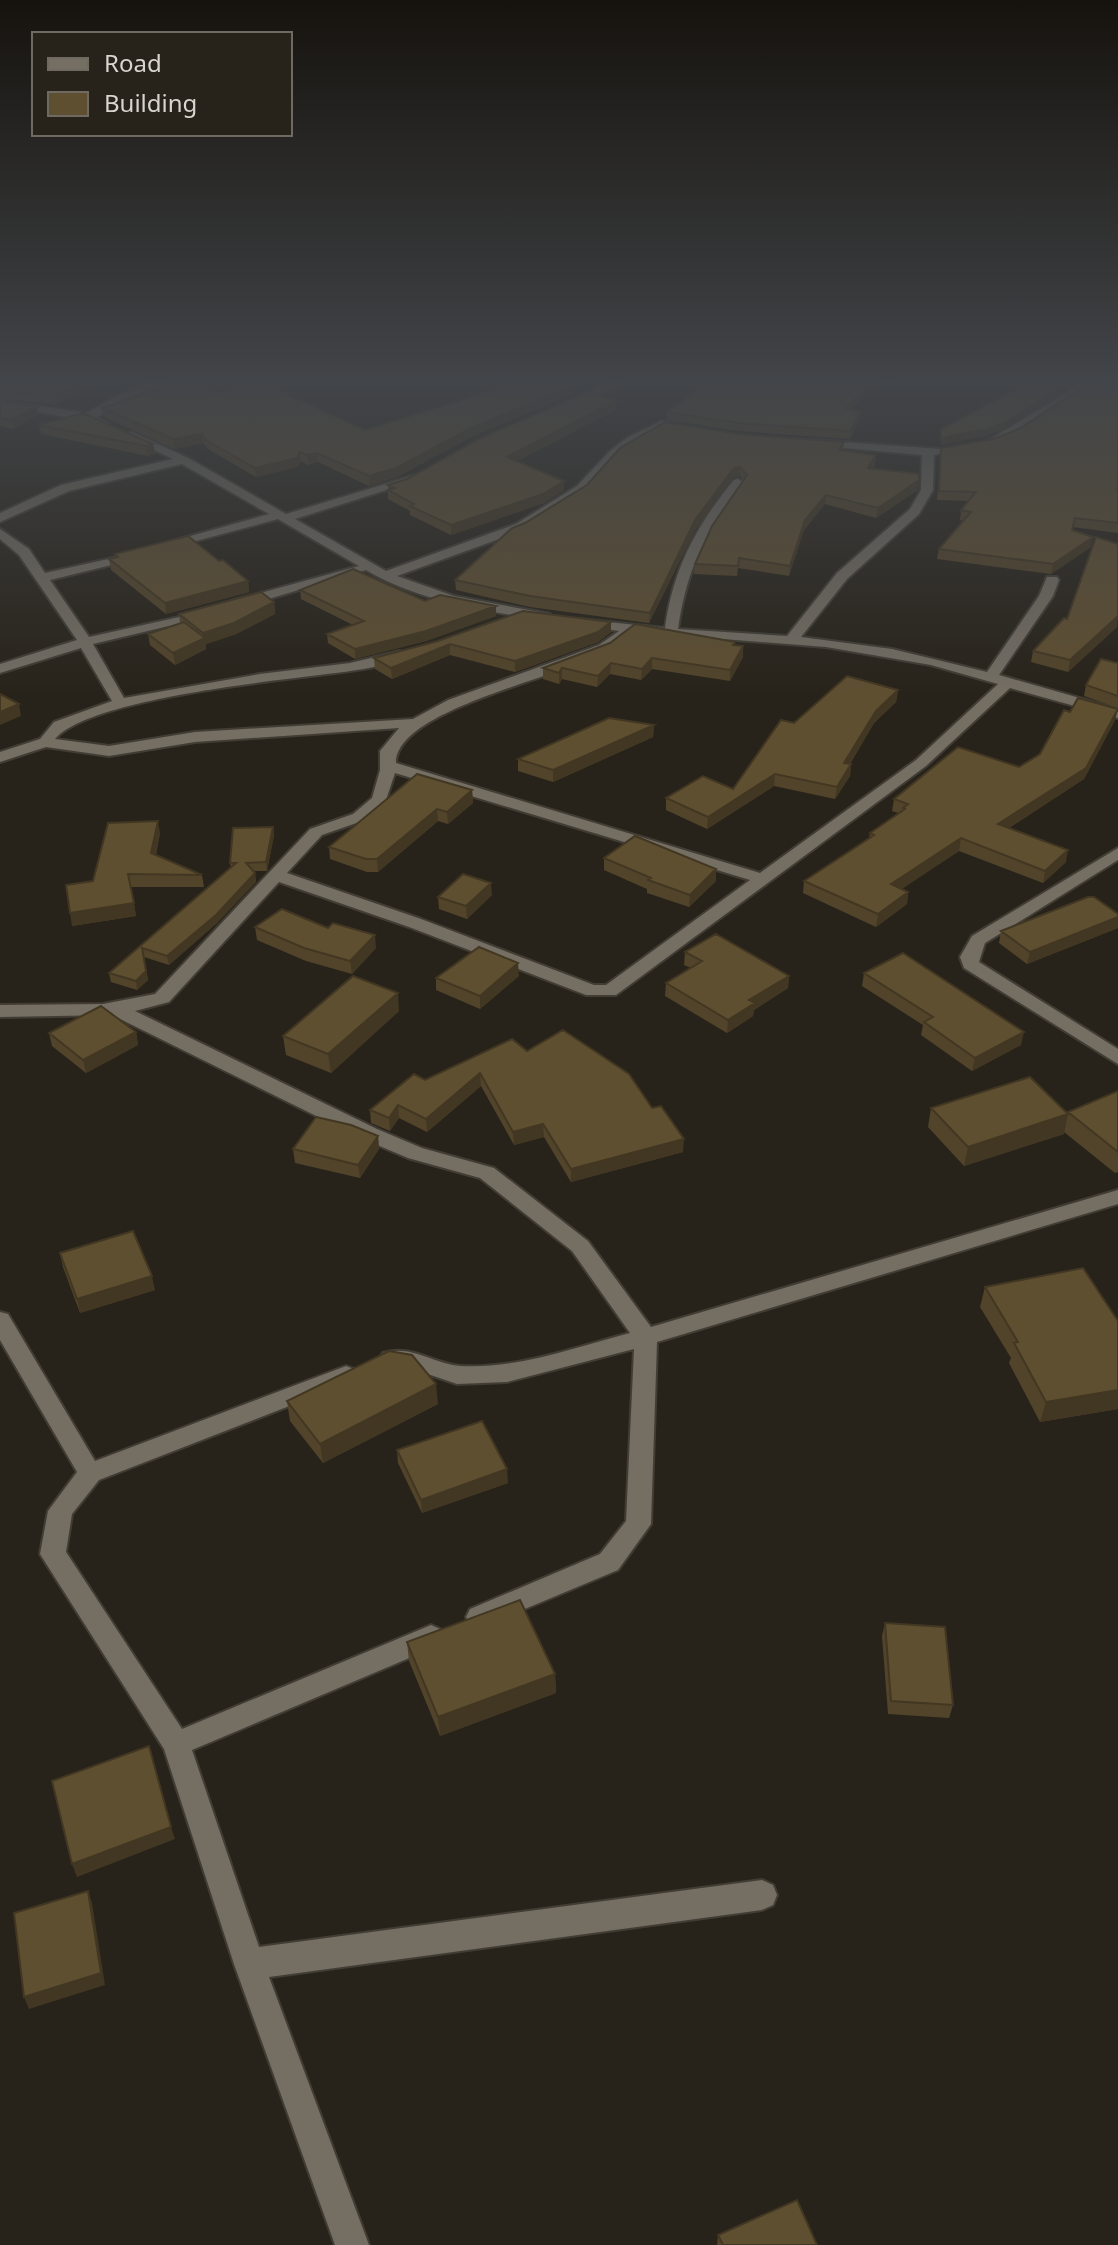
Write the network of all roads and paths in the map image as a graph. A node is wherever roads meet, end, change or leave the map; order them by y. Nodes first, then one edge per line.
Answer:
1 (738, 483) edge
2 (83, 484) edge
3 (225, 484) edge
4 (395, 484) edge
5 (586, 484) edge
6 (927, 484) edge
7 (282, 517) junction
8 (0, 518) edge
9 (0, 533) edge
10 (371, 566) junction
11 (385, 576) junction
12 (42, 578) junction
13 (1052, 580) edge
14 (233, 605) edge
15 (217, 610) edge
16 (522, 614) junction
17 (553, 618) edge
18 (568, 620) edge
19 (492, 625) edge
20 (631, 628) junction
21 (671, 633) junction
22 (791, 641) junction
23 (85, 642) junction
24 (418, 650) edge
25 (0, 669) edge
26 (990, 678) junction
27 (1007, 683) junction
28 (120, 703) junction
29 (1118, 714) edge
30 (413, 723) junction
31 (45, 742) junction
32 (0, 757) edge
33 (388, 766) junction
34 (1117, 854) edge
35 (276, 875) junction
36 (763, 879) junction
37 (117, 1010) junction
38 (0, 1011) edge
39 (1118, 1058) edge
40 (1118, 1197) edge
41 (0, 1320) edge
42 (646, 1337) junction
43 (90, 1473) junction
44 (176, 1744) junction
45 (762, 1895) dead end
46 (249, 1964) junction
47 (352, 2245) edge

1 - 21 street
2 - 8 street
3 - 7 street
4 - 7 street
5 - 11 street
6 - 22 street
7 - 10 street
7 - 12 street
9 - 12 street
10 - 11 street
10 - 14 street
11 - 16 street
12 - 23 street
13 - 26 street
15 - 23 street
16 - 17 street
16 - 19 street
18 - 20 street
20 - 21 street
20 - 30 street
21 - 22 street
22 - 26 street
23 - 25 street
23 - 28 street
24 - 28 street
26 - 27 street
27 - 29 street
27 - 36 street
28 - 31 street
30 - 31 street
30 - 33 street
31 - 32 street
33 - 35 street
33 - 36 street
34 - 39 street
35 - 36 street
35 - 37 street
37 - 38 street
37 - 42 street
40 - 42 street
41 - 43 street
42 - 43 street
42 - 44 street
43 - 44 street
44 - 46 street
45 - 46 street
46 - 47 street

